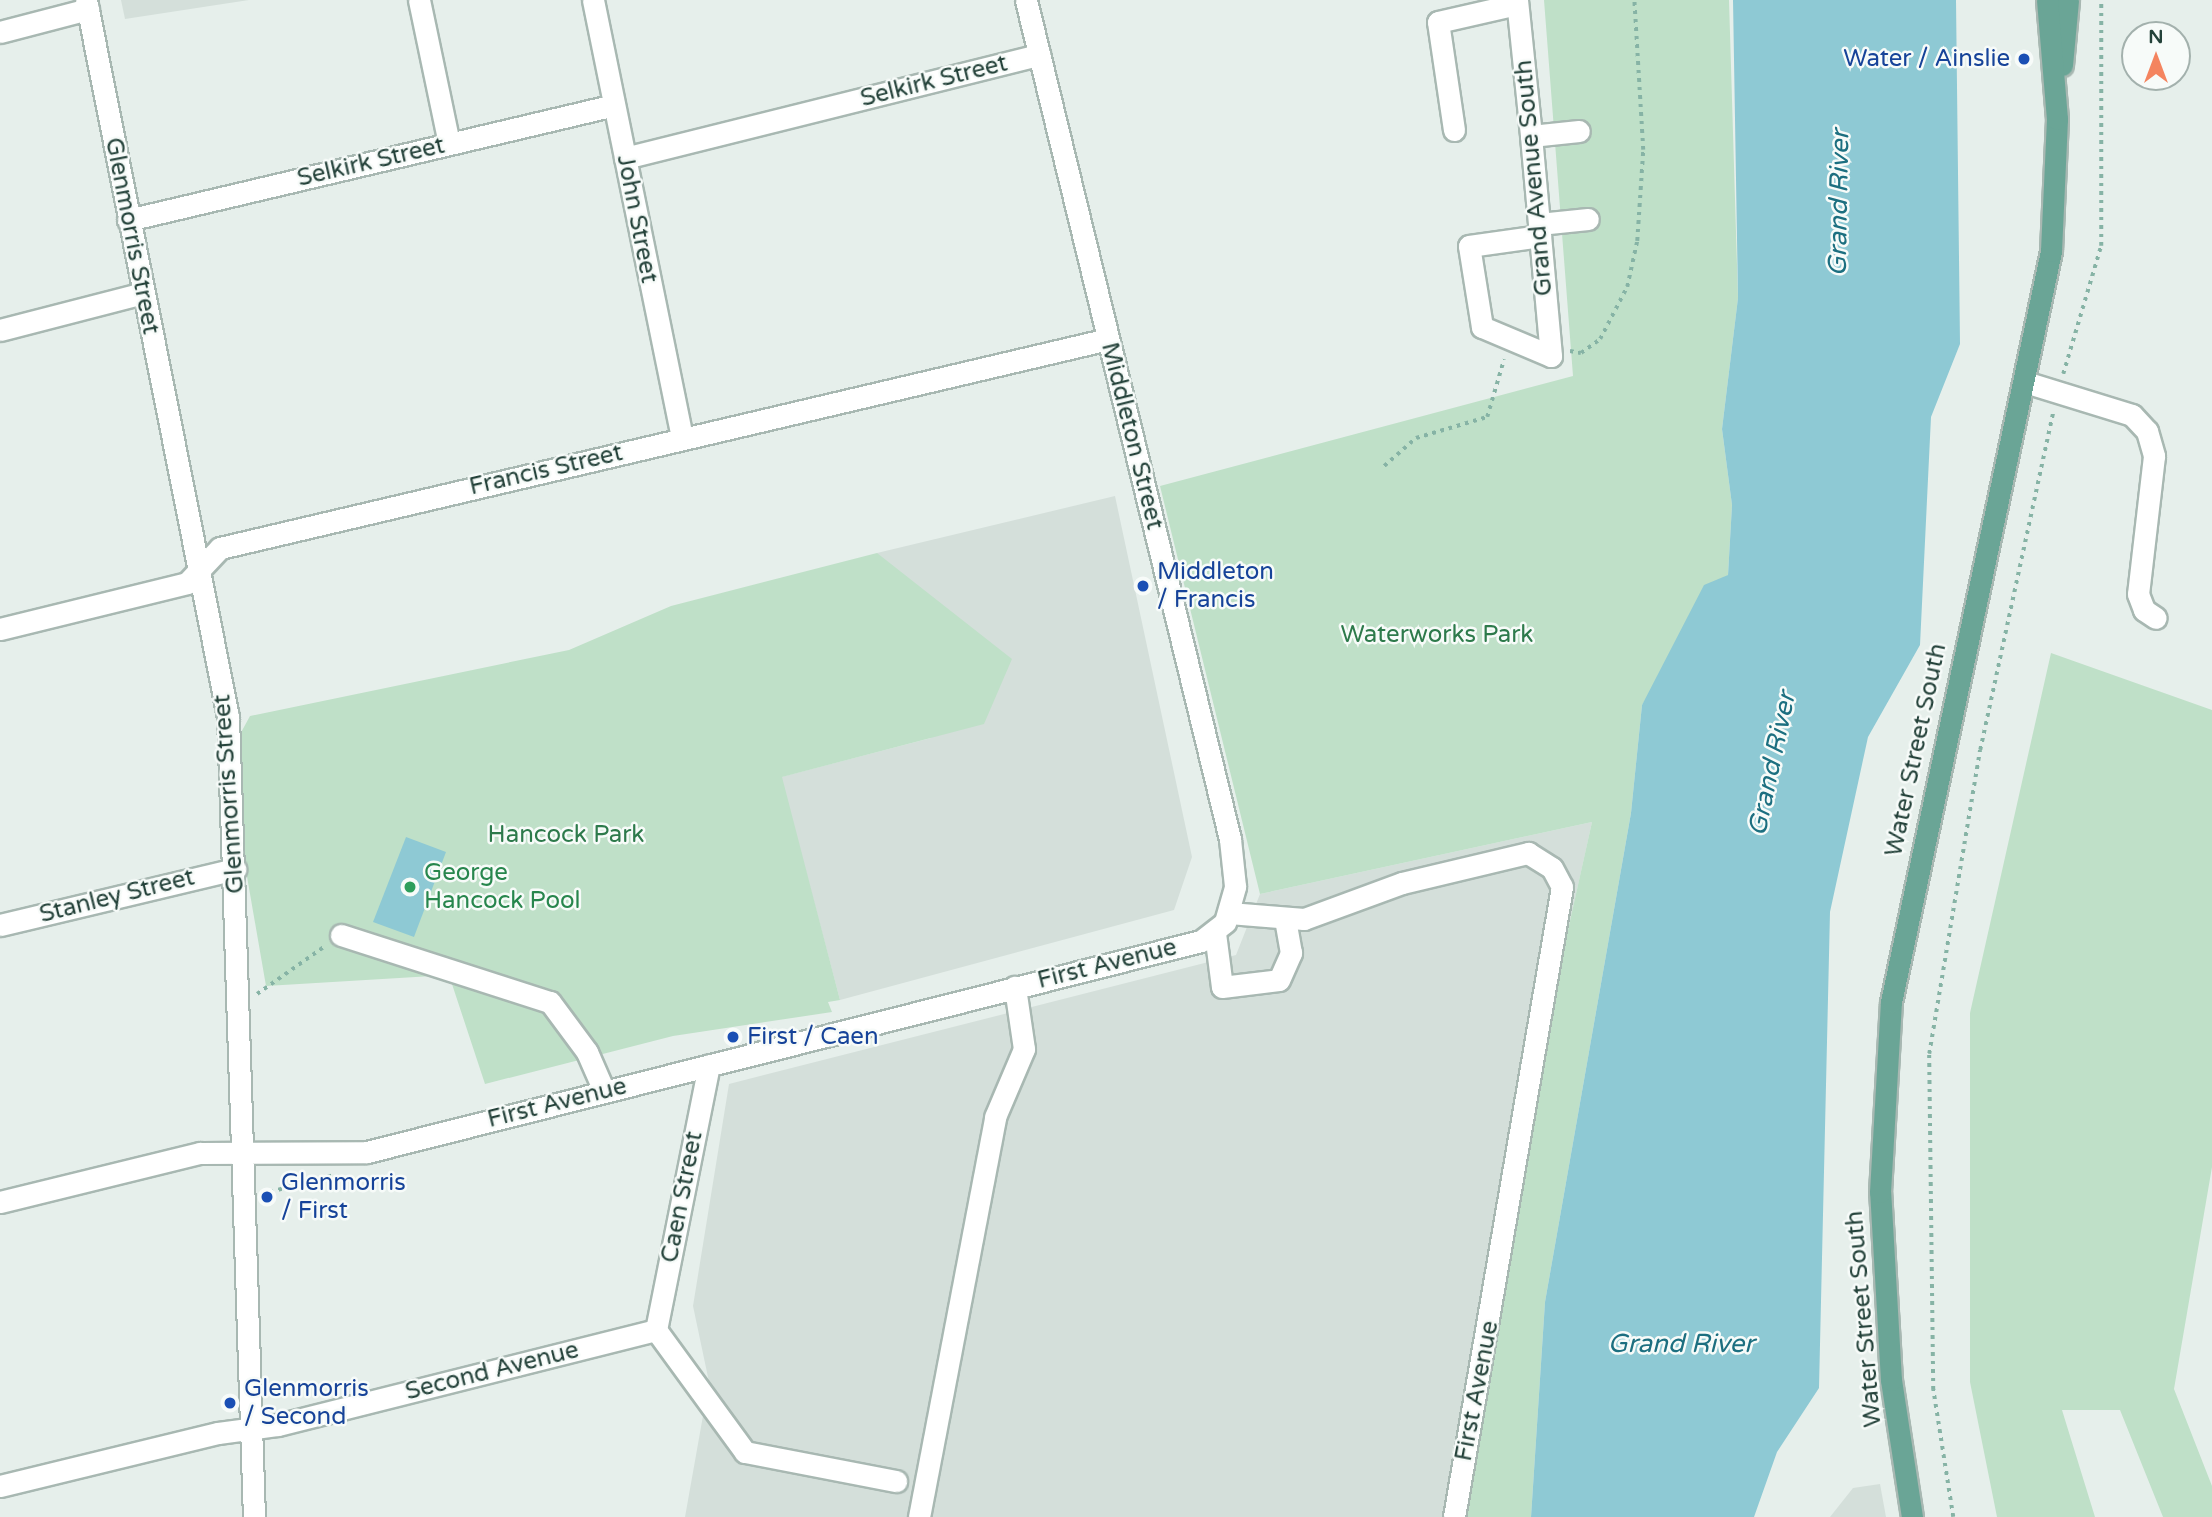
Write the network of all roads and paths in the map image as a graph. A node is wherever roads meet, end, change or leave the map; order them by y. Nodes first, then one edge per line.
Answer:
1 (419, 0) edge
2 (593, 0) edge
3 (1026, 0) edge
4 (1634, 0) edge
5 (2047, 0) edge
6 (2068, 0) edge
7 (2101, 0) edge
8 (1517, 2) edge
9 (87, 5) edge
10 (0, 32) edge
11 (1039, 55) junction
12 (614, 105) junction
13 (2056, 119) junction
14 (1454, 130) dead end
15 (1579, 131) dead end
16 (1531, 136) junction
17 (449, 143) junction
18 (625, 158) junction
19 (1588, 219) dead end
20 (128, 220) junction
21 (1539, 230) junction
22 (143, 293) junction
23 (0, 330) edge
24 (1108, 339) junction
25 (1509, 340) junction
26 (1550, 351) junction
27 (2025, 382) junction
28 (2057, 392) junction
29 (682, 438) junction
30 (1384, 466) dead end
31 (200, 566) junction
32 (2156, 618) dead end
33 (0, 629) edge
34 (235, 869) junction
35 (1229, 913) junction
36 (1285, 919) junction
37 (0, 925) edge
38 (1215, 933) junction
39 (341, 935) joint
40 (1014, 987) junction
41 (254, 996) dead end
42 (709, 1065) junction
43 (604, 1091) junction
44 (243, 1150) junction
45 (334, 1175) dead end
46 (259, 1195) dead end
47 (0, 1202) edge
48 (656, 1330) junction
49 (251, 1428) junction
50 (896, 1481) dead end
51 (0, 1486) edge
52 (254, 1517) edge
53 (919, 1517) edge
54 (1454, 1517) edge
55 (1912, 1517) edge
56 (1953, 1517) edge

1 - 17 street
2 - 12 street, John Street
3 - 11 street, Middleton Street
4 - 26 path
5 - 13 main road, Water Street South
6 - 13 main road
7 - 28 path
8 - 14 street
8 - 16 street, Grand Avenue South
9 - 10 street
9 - 20 street, Glenmorris Street
11 - 18 street, Selkirk Street
11 - 24 street, Middleton Street
12 - 17 street, Selkirk Street
12 - 18 street, John Street
13 - 27 main road, Water Street South
15 - 16 street
16 - 21 street, Grand Avenue South
17 - 20 street, Selkirk Street
18 - 29 street, John Street
19 - 21 street
20 - 22 street, Glenmorris Street
21 - 25 street
21 - 26 street, Grand Avenue South
22 - 23 street
22 - 31 street, Glenmorris Street
24 - 29 street, Francis Street
24 - 35 street, Middleton Street
25 - 26 street
25 - 30 path
27 - 28 street
27 - 55 main road, Water Street South
28 - 32 street
28 - 56 path
29 - 31 street, Francis Street
31 - 33 street, Francis Street
31 - 34 street, Glenmorris Street
34 - 37 street, Stanley Street
34 - 44 street, Glenmorris Street
35 - 36 street, First Avenue
35 - 38 street
36 - 38 street
36 - 54 street, First Avenue
38 - 40 street, First Avenue
39 - 41 path
39 - 43 street
40 - 42 street, First Avenue
40 - 53 street
42 - 43 street, First Avenue
42 - 48 street, Caen Street
43 - 44 street, First Avenue
44 - 47 street, First Avenue
44 - 49 street, Glenmorris Street
45 - 46 path
48 - 49 street, Second Avenue
48 - 50 street
49 - 51 street, Second Avenue
49 - 52 street, Glenmorris Street

